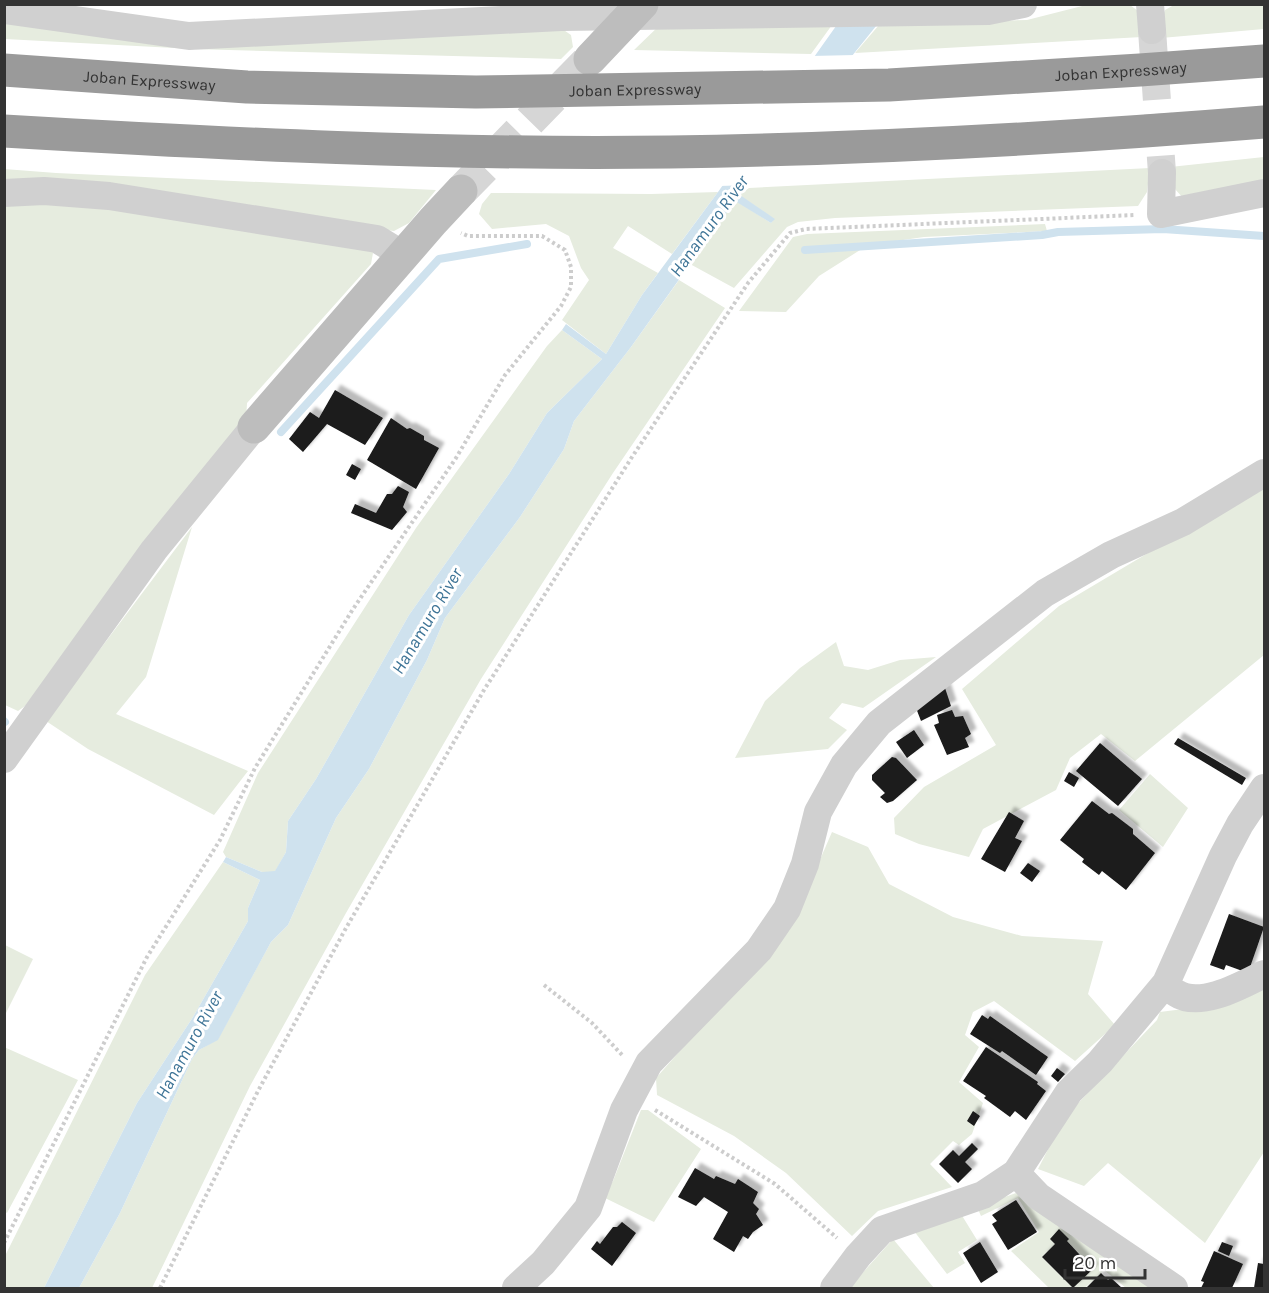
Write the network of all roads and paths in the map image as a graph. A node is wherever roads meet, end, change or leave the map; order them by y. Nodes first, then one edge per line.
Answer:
1 (1023, 4) edge
2 (989, 8) edge
3 (4, 10) edge
4 (637, 10) edge
5 (590, 59) tunnel mouth
6 (1264, 61) edge
7 (4, 70) edge
8 (1264, 122) edge
9 (4, 131) edge
10 (1162, 173) tunnel mouth
11 (461, 191) tunnel mouth
12 (4, 193) edge
13 (1264, 194) edge
14 (1161, 214) junction
15 (433, 221) junction
16 (400, 258) junction
17 (254, 427) joint
18 (1264, 473) edge
19 (4, 759) edge
20 (1264, 788) edge
21 (1264, 974) edge
22 (1166, 983) junction
23 (544, 985) dead end
24 (636, 1086) junction
25 (1016, 1173) junction
26 (4, 1243) edge
27 (858, 1256) junction
28 (160, 1288) edge
29 (516, 1288) edge
30 (834, 1288) edge
31 (1174, 1288) edge

1 - 2 street
2 - 4 street
3 - 4 street
4 - 5 street
6 - 7 highway, Joban Expressway
8 - 9 highway
10 - 14 street
11 - 15 street
12 - 16 street
13 - 14 street
14 - 28 path
15 - 16 street
15 - 26 path
16 - 17 street
17 - 19 street
18 - 24 street
20 - 22 street
21 - 22 street
22 - 25 street
23 - 24 path
24 - 27 path
24 - 29 street
25 - 27 street
25 - 31 street
27 - 30 street

